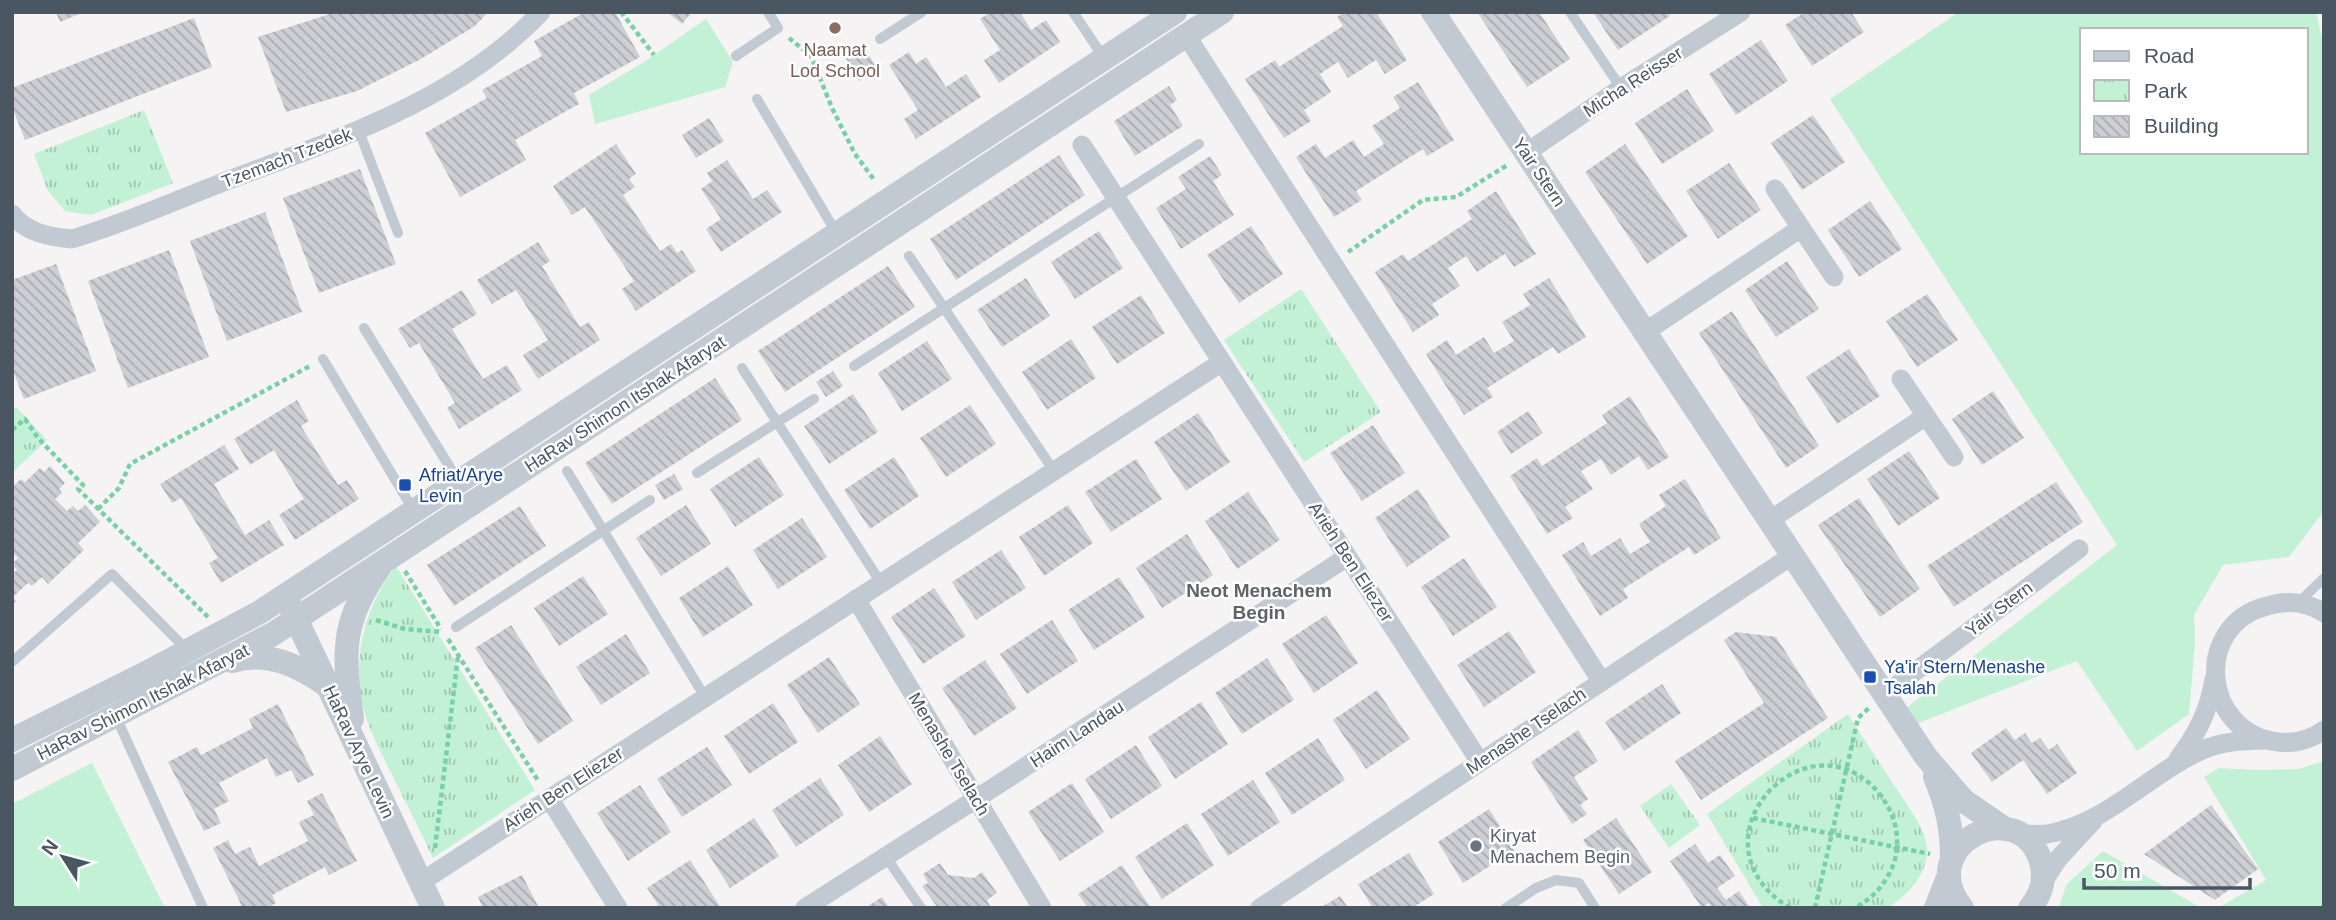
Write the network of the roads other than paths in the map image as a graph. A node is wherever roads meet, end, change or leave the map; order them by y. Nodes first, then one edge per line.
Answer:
1 (541, 12) edge
2 (768, 12) edge
3 (922, 12) edge
4 (1073, 12) edge
5 (1175, 12) edge
6 (1222, 12) edge
7 (1433, 12) edge
8 (1570, 12) edge
9 (1741, 12) edge
10 (1186, 35) junction
11 (880, 39) dead end
12 (736, 56) dead end
13 (1104, 59) junction
14 (1621, 88) junction
15 (757, 99) dead end
16 (359, 131) junction
17 (1199, 144) dead end
18 (1082, 145) dead end
19 (1526, 153) junction
20 (1775, 189) dead end
21 (1116, 197) junction
22 (12, 214) edge
23 (1801, 228) junction
24 (398, 233) dead end
25 (837, 234) junction
26 (909, 256) dead end
27 (1833, 277) dead end
28 (944, 308) junction
29 (364, 328) dead end
30 (1645, 332) junction
31 (323, 359) road end
32 (1222, 362) junction
33 (854, 366) dead end
34 (742, 368) dead end
35 (1901, 379) dead end
36 (814, 398) dead end
37 (1926, 416) junction
38 (777, 422) junction
39 (1954, 457) dead end
40 (567, 471) dead end
41 (1054, 471) junction
42 (697, 473) dead end
43 (459, 482) junction
44 (650, 500) dead end
45 (414, 511) junction
46 (1770, 520) junction
47 (604, 531) junction
48 (2079, 549) dead end
49 (1793, 555) junction
50 (391, 557) junction
51 (1348, 558) junction
52 (2324, 578) edge
53 (881, 583) junction
54 (285, 595) junction
55 (856, 599) junction
56 (2298, 602) junction
57 (2324, 613) edge
58 (296, 619) junction
59 (456, 627) dead end
60 (189, 651) junction
61 (12, 662) edge
62 (211, 668) junction
63 (2214, 676) junction
64 (1602, 682) junction
65 (329, 687) junction
66 (1885, 694) junction
67 (705, 697) junction
68 (116, 717) junction
69 (2324, 730) edge
70 (12, 740) edge
71 (2265, 740) junction
72 (356, 744) junction
73 (1926, 757) junction
74 (1480, 762) junction
75 (2175, 763) junction
76 (12, 769) edge
77 (549, 798) junction
78 (976, 799) junction
79 (2101, 813) junction
80 (2012, 831) junction
81 (886, 856) junction
82 (1951, 867) junction
83 (426, 878) junction
84 (2038, 897) edge
85 (203, 908) edge
86 (433, 908) edge
87 (618, 908) edge
88 (805, 908) edge
89 (921, 908) edge
90 (1042, 908) edge
91 (1260, 908) edge
92 (1506, 908) edge
93 (1595, 908) edge
94 (1936, 908) edge
95 (1962, 908) edge

1 - 16 street, Tzemach Tzedek
2 - 12 lane
3 - 11 lane
4 - 13 lane
5 - 13 street, HaRav Shimon Itshak Afaryat
6 - 10 street, HaRav Shimon Itshak Afaryat
7 - 19 street, Yair Stern
8 - 14 lane
9 - 14 street, Micha Reisser
10 - 50 street, HaRav Shimon Itshak Afaryat
10 - 64 street
13 - 25 street, HaRav Shimon Itshak Afaryat
14 - 19 street, Micha Reisser
15 - 25 lane
16 - 22 street, Tzemach Tzedek
16 - 24 lane
17 - 21 lane
18 - 21 street, Arieh Ben Eliezer
19 - 30 street, Yair Stern
20 - 23 street
21 - 28 lane
21 - 32 street, Arieh Ben Eliezer
23 - 27 street
23 - 30 street
25 - 43 street, HaRav Shimon Itshak Afaryat
26 - 28 lane
28 - 33 lane
28 - 41 lane
29 - 43 lane
30 - 46 street, Yair Stern
31 - 45 lane
32 - 41 street, Arieh Ben Eliezer
32 - 51 street, Arieh Ben Eliezer
34 - 38 lane
35 - 37 street
36 - 38 lane
37 - 39 street
37 - 46 street
38 - 42 lane
38 - 53 lane
40 - 47 lane
41 - 53 street, Arieh Ben Eliezer
43 - 45 street, HaRav Shimon Itshak Afaryat
44 - 47 lane
45 - 54 street, HaRav Shimon Itshak Afaryat
46 - 49 street, Yair Stern
47 - 59 lane
47 - 67 lane
48 - 66 street, Yair Stern
49 - 64 street, Menashe Tselach
49 - 66 street, Yair Stern
50 - 58 street, HaRav Shimon Itshak Afaryat
50 - 72 street
51 - 74 street, Arieh Ben Eliezer
51 - 78 street, Haim Landau
52 - 56 lane
53 - 55 street, Arieh Ben Eliezer
54 - 58 street, HaRav Arye Levin
54 - 60 street, HaRav Shimon Itshak Afaryat
55 - 67 street, Arieh Ben Eliezer
55 - 78 street, Menashe Tselach
56 - 57 street
56 - 63 street
58 - 62 street, HaRav Shimon Itshak Afaryat
58 - 65 street, HaRav Arye Levin
60 - 61 lane
60 - 70 street, HaRav Shimon Itshak Afaryat
62 - 65 street
62 - 68 street, HaRav Shimon Itshak Afaryat
63 - 71 street
63 - 75 street
64 - 74 street, Menashe Tselach
65 - 72 street, HaRav Arye Levin
66 - 73 street, Yair Stern
67 - 77 street, Arieh Ben Eliezer
68 - 76 street, HaRav Shimon Itshak Afaryat
68 - 85 lane
69 - 71 street
71 - 75 street
72 - 83 street, HaRav Arye Levin
73 - 80 street, Yair Stern
73 - 82 street, Yair Stern
74 - 91 street, Menashe Tselach
75 - 79 street
77 - 83 street, Arieh Ben Eliezer
77 - 87 street
78 - 81 street, Haim Landau
78 - 90 street, Menashe Tselach
79 - 80 street
79 - 84 street
80 - 82 street
80 - 84 street, Yair Stern
81 - 88 street, Haim Landau
81 - 89 lane
82 - 94 street
82 - 95 street
83 - 86 street, HaRav Arye Levin
92 - 93 lane

